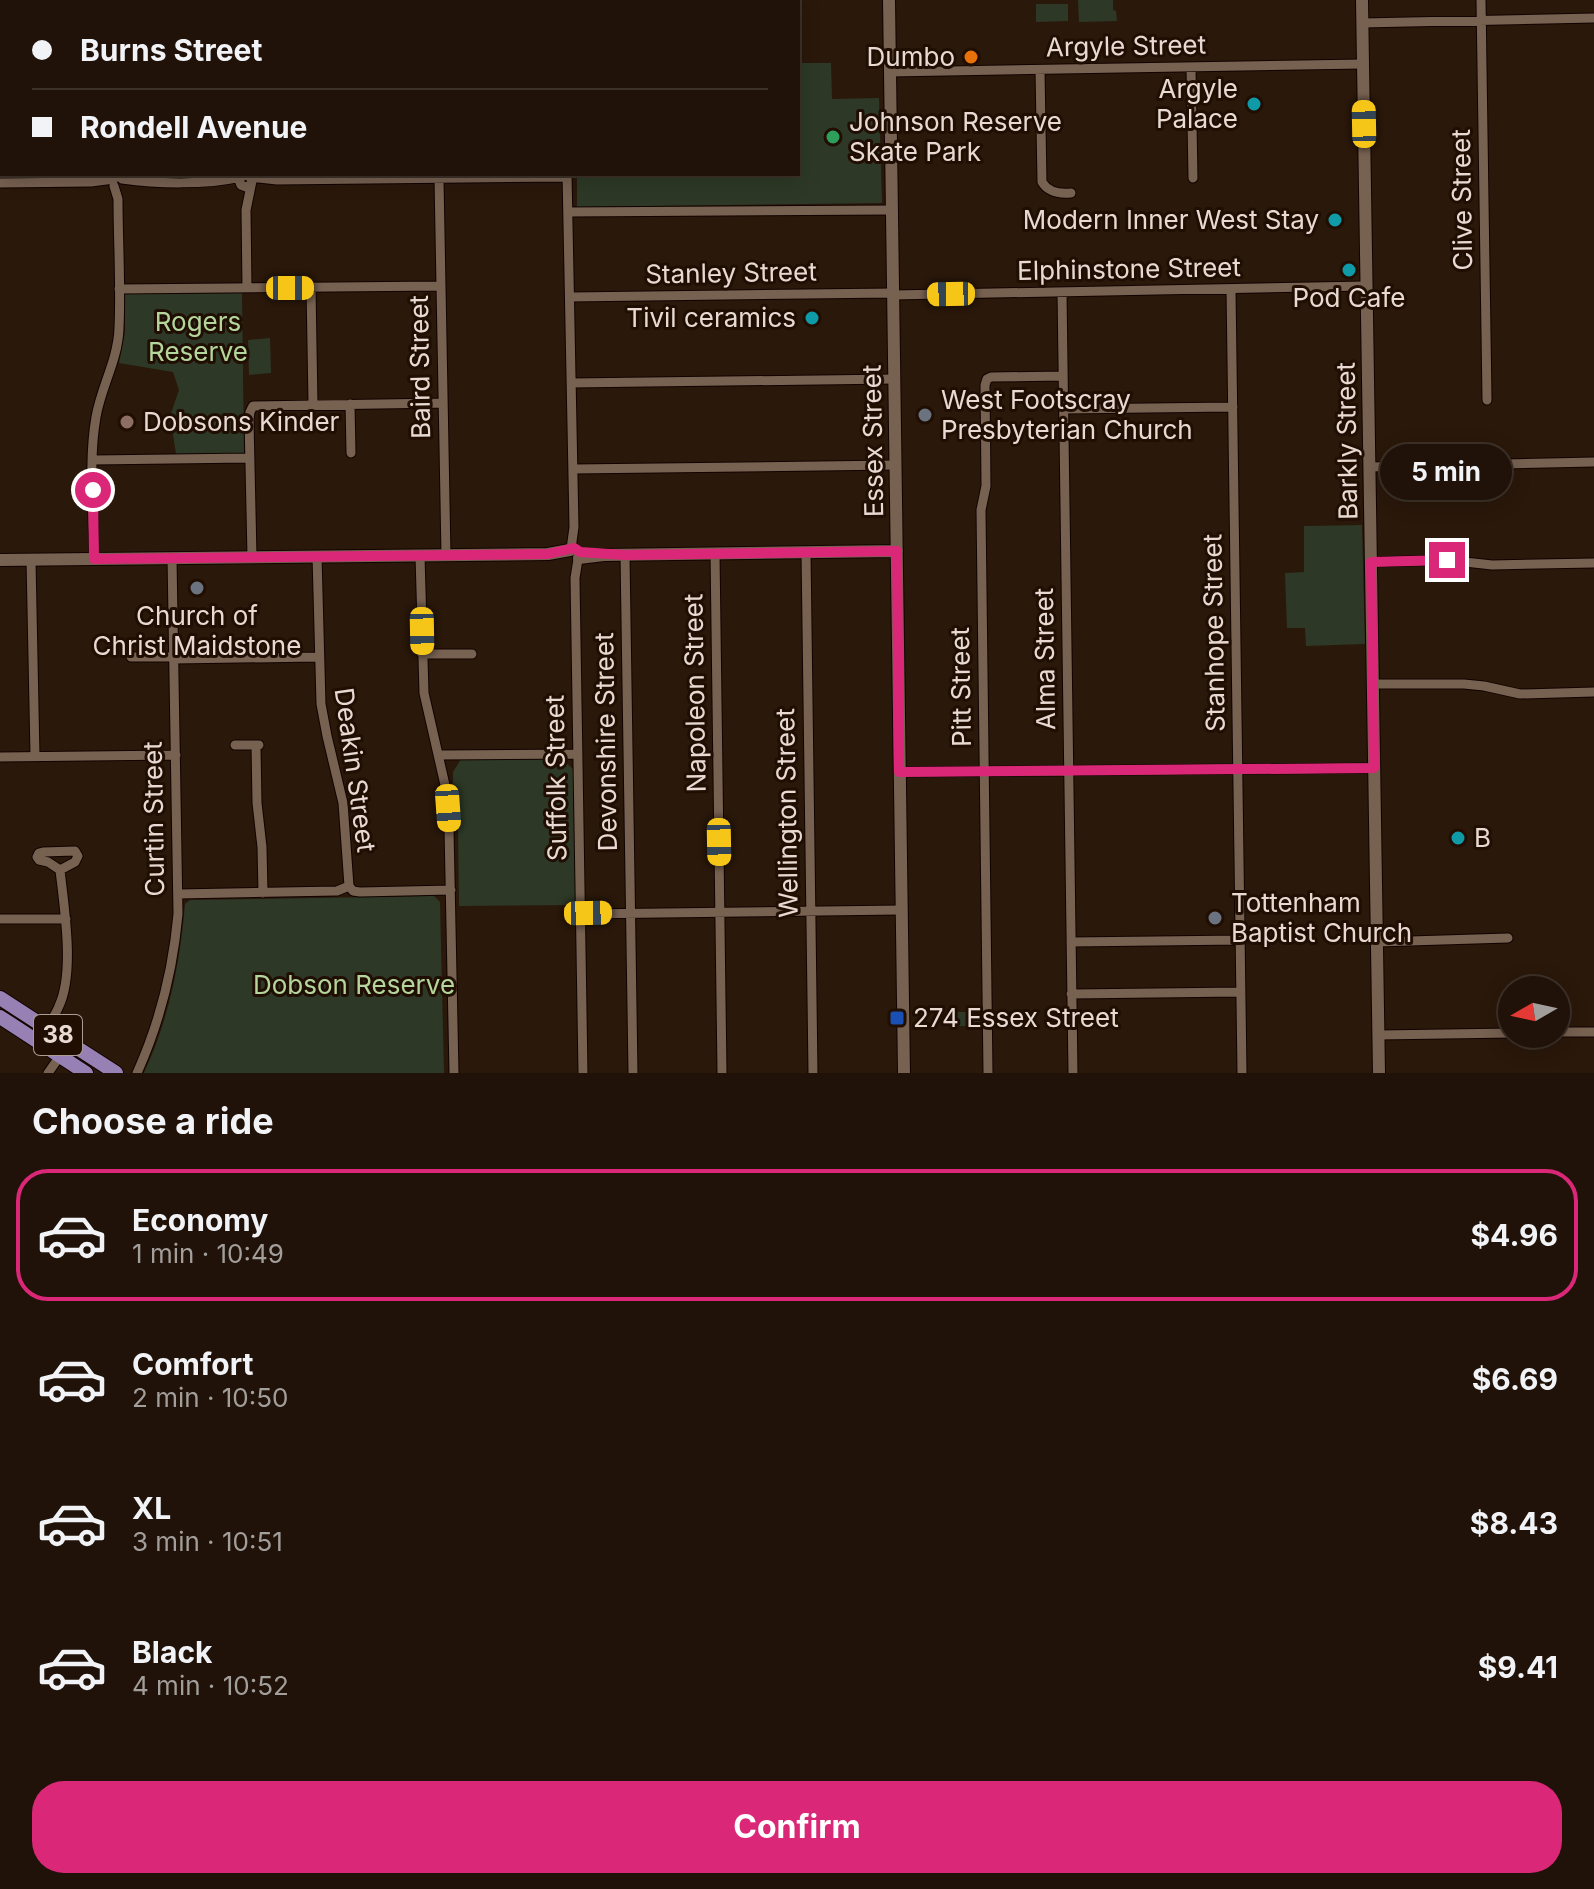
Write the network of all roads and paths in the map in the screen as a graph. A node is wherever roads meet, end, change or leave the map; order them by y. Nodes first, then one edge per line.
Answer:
1 (889, 0) edge
2 (1362, 0) edge
3 (1481, 0) edge
4 (1594, 18) edge
5 (1481, 21) junction
6 (1362, 23) junction
7 (1363, 64) junction
8 (1191, 67) junction
9 (1040, 70) junction
10 (890, 72) junction
11 (503, 176) edge
12 (567, 176) edge
13 (312, 177) edge
14 (375, 177) edge
15 (438, 177) edge
16 (181, 178) edge
17 (1193, 178) dead end
18 (246, 179) edge
19 (118, 180) edge
20 (0, 183) edge
21 (1071, 193) dead end
22 (892, 210) junction
23 (568, 212) junction
24 (441, 286) junction
25 (1366, 286) junction
26 (247, 288) junction
27 (311, 288) junction
28 (119, 289) junction
29 (1231, 289) junction
30 (1062, 292) junction
31 (893, 294) junction
32 (570, 297) junction
33 (1063, 376) junction
34 (894, 379) junction
35 (571, 383) junction
36 (1487, 400) dead end
37 (443, 403) junction
38 (313, 404) junction
39 (350, 404) junction
40 (1233, 407) junction
41 (1064, 409) junction
42 (351, 453) dead end
43 (250, 458) junction
44 (93, 460) junction
45 (1591, 464) edge
46 (895, 465) junction
47 (1369, 467) junction
48 (573, 469) junction
49 (897, 551) junction
50 (806, 552) junction
51 (715, 553) junction
52 (574, 554) junction
53 (446, 555) junction
54 (625, 555) junction
55 (317, 556) junction
56 (420, 556) junction
57 (252, 557) junction
58 (172, 558) junction
59 (94, 559) junction
60 (0, 560) edge
61 (31, 560) junction
62 (1371, 562) junction
63 (1594, 563) edge
64 (422, 654) junction
65 (472, 654) dead end
66 (131, 657) dead end
67 (319, 657) junction
68 (174, 658) junction
69 (1373, 684) junction
70 (1594, 692) edge
71 (235, 745) dead end
72 (578, 754) junction
73 (176, 755) junction
74 (439, 755) junction
75 (35, 756) junction
76 (0, 757) edge
77 (1374, 768) junction
78 (1238, 770) junction
79 (984, 771) junction
80 (1069, 771) junction
81 (899, 772) junction
82 (60, 870) dead end
83 (349, 886) junction
84 (451, 890) junction
85 (263, 893) junction
86 (178, 894) junction
87 (901, 910) junction
88 (811, 911) junction
89 (631, 912) junction
90 (720, 912) junction
91 (581, 914) junction
92 (0, 919) edge
93 (66, 919) junction
94 (1508, 938) dead end
95 (1240, 940) junction
96 (1071, 942) junction
97 (1377, 942) junction
98 (1240, 992) junction
99 (1071, 994) junction
100 (0, 998) edge
101 (0, 1017) edge
102 (52, 1031) junction
103 (1570, 1032) edge
104 (1594, 1032) edge
105 (1498, 1033) edge
106 (1378, 1035) junction
107 (54, 1052) junction
108 (48, 1073) edge
109 (86, 1073) edge
110 (116, 1073) edge
111 (137, 1073) edge
112 (454, 1073) edge
113 (583, 1073) edge
114 (633, 1073) edge
115 (722, 1073) edge
116 (813, 1073) edge
117 (904, 1073) edge
118 (988, 1073) edge
119 (1073, 1073) edge
120 (1242, 1073) edge
121 (1379, 1073) edge

1 - 10 street, Essex Street
2 - 6 street, Barkly Street
3 - 5 street, Clive Street
4 - 5 street
5 - 6 street
5 - 36 street, Clive Street
6 - 7 street, Barkly Street
7 - 8 street, Argyle Street
7 - 25 street, Barkly Street
8 - 9 street, Argyle Street
8 - 17 street
9 - 10 street, Argyle Street
9 - 21 street
10 - 22 street, Essex Street
11 - 12 street
11 - 15 street
12 - 23 street, Suffolk Street
13 - 14 street
13 - 18 street
14 - 15 street
15 - 24 street, Baird Street
16 - 18 street
16 - 19 street
18 - 26 street
19 - 20 street
19 - 28 street
22 - 23 street
22 - 31 street, Essex Street
23 - 32 street, Suffolk Street
24 - 27 street
24 - 37 street, Baird Street
25 - 29 street, Elphinstone Street
25 - 47 street, Barkly Street
26 - 27 street
26 - 28 street
27 - 38 street
28 - 44 street
29 - 30 street, Elphinstone Street
29 - 40 street, Stanhope Street
30 - 31 street, Elphinstone Street
30 - 33 street, Alma Street
31 - 32 street, Stanley Street
31 - 34 street, Essex Street
32 - 35 street, Suffolk Street
33 - 41 street, Alma Street
33 - 79 street, Pitt Street
34 - 35 street
34 - 46 street, Essex Street
35 - 48 street, Suffolk Street
37 - 39 street
37 - 53 street, Baird Street
38 - 39 street
38 - 43 street
39 - 42 street
40 - 41 street
40 - 78 street, Stanhope Street
41 - 80 street, Alma Street
43 - 44 street
43 - 57 street
44 - 59 street
45 - 47 street
46 - 48 street
46 - 49 street, Essex Street
47 - 62 street, Barkly Street
48 - 52 street, Suffolk Street
49 - 50 street
49 - 81 street, Essex Street
50 - 51 street
50 - 88 street, Wellington Street
51 - 54 street
51 - 90 street, Napoleon Street
52 - 53 street
52 - 54 street
52 - 72 street, Suffolk Street
53 - 56 street
54 - 89 street, Devonshire Street
55 - 56 street
55 - 57 street
55 - 67 street, Deakin Street
56 - 64 street
57 - 58 street
58 - 59 street
58 - 68 street, Curtin Street
59 - 61 street
60 - 61 street
61 - 75 street
62 - 63 street
62 - 69 street, Barkly Street
64 - 65 street
64 - 74 street
66 - 68 street
67 - 68 street
67 - 83 street, Deakin Street
68 - 73 street, Curtin Street
69 - 70 street
69 - 77 street, Barkly Street
71 - 85 street
72 - 74 street
72 - 91 street, Suffolk Street
73 - 75 street
73 - 86 street, Curtin Street
74 - 84 street
75 - 76 street
77 - 78 street
77 - 97 street, Barkly Street
78 - 80 street
78 - 95 street, Stanhope Street
79 - 80 street
79 - 81 street
79 - 118 street, Pitt Street
80 - 96 street, Alma Street
81 - 87 street, Essex Street
82 - 93 street
83 - 84 street, Deakin Street
83 - 85 street
84 - 112 street
85 - 86 street
86 - 111 street, Curtin Street
87 - 88 street
87 - 117 street, Essex Street
88 - 90 street
88 - 116 street, Wellington Street
89 - 90 street
89 - 91 street
89 - 114 street, Devonshire Street
90 - 115 street, Napoleon Street
91 - 113 street, Suffolk Street
92 - 93 street
93 - 102 street
94 - 97 street
95 - 96 street
95 - 98 street, Stanhope Street
96 - 99 street, Alma Street
97 - 106 street, Barkly Street
98 - 99 street
98 - 120 street, Stanhope Street
99 - 119 street, Alma Street
100 - 102 main road, 38
101 - 107 main road, 38
102 - 107 main road
102 - 110 main road, 38
103 - 104 street
105 - 106 street
106 - 121 street, Barkly Street
107 - 108 street
107 - 109 main road, 38

